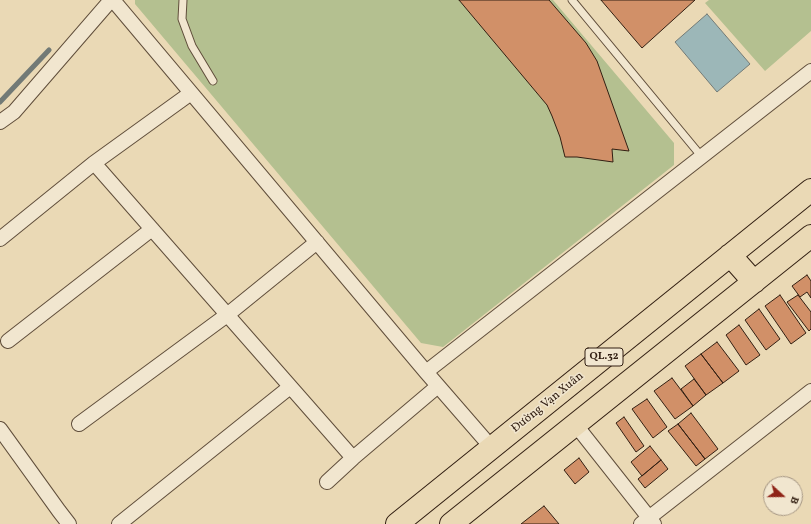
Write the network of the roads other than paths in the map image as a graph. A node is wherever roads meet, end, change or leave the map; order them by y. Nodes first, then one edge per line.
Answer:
1 (112, 0) edge
2 (183, 0) edge
3 (572, 0) edge
4 (811, 71) edge
5 (214, 81) dead end
6 (191, 93) junction
7 (0, 122) edge
8 (702, 157) junction
9 (94, 163) junction
10 (811, 190) edge
11 (152, 229) junction
12 (811, 236) edge
13 (0, 239) edge
14 (317, 242) junction
15 (730, 255) junction
16 (754, 282) junction
17 (227, 315) junction
18 (8, 341) dead end
19 (426, 372) junction
20 (438, 386) junction
21 (290, 387) junction
22 (811, 391) edge
23 (79, 424) dead end
24 (575, 424) junction
25 (0, 429) edge
26 (492, 448) junction
27 (353, 458) junction
28 (327, 482) dead end
29 (648, 522) edge
30 (69, 524) edge
31 (118, 524) edge
32 (397, 524) edge
33 (451, 524) edge

1 - 6 street
1 - 7 street
2 - 5 lane
3 - 8 lane
4 - 8 street
6 - 9 street
6 - 14 street
8 - 19 street
9 - 11 street
9 - 13 street
10 - 15 highway, Đường Vạn Xuân / QL.32
11 - 17 street
11 - 18 street
12 - 16 highway, QL.32
14 - 17 street
14 - 19 street
15 - 16 highway
15 - 26 highway, Đường Vạn Xuân / QL.32
16 - 24 highway, QL.32
17 - 21 street
17 - 23 street
19 - 20 street
20 - 26 street
20 - 27 street
21 - 27 street
21 - 31 street
22 - 29 street
24 - 29 street
24 - 33 highway, QL.32
25 - 30 street
26 - 32 highway, Đường Vạn Xuân / QL.32
27 - 28 street

